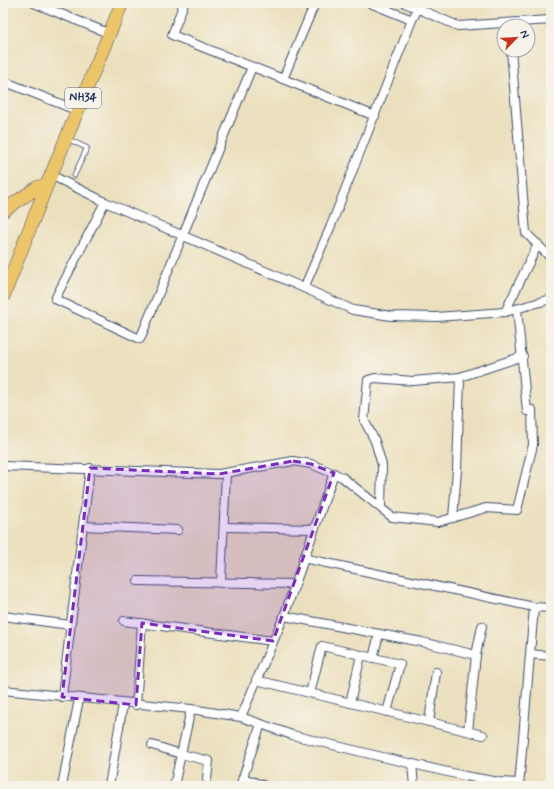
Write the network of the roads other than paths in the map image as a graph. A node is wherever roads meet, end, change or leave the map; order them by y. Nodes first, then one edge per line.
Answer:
1 (34, 3) edge
2 (114, 3) edge
3 (122, 3) edge
4 (184, 3) edge
5 (315, 3) edge
6 (370, 3) edge
7 (405, 3) edge
8 (420, 6) edge
9 (412, 20) junction
10 (551, 20) edge
11 (536, 21) edge
12 (496, 25) edge
13 (103, 31) junction
14 (512, 58) edge
15 (252, 67) junction
16 (284, 79) junction
17 (3, 81) edge
18 (71, 108) junction
19 (375, 116) junction
20 (72, 141) dead end
21 (74, 176) dead end
22 (43, 187) junction
23 (105, 202) junction
24 (3, 210) edge
25 (3, 219) edge
26 (182, 235) junction
27 (538, 244) junction
28 (551, 258) edge
29 (3, 278) edge
30 (304, 288) junction
31 (3, 297) edge
32 (551, 299) edge
33 (517, 309) junction
34 (505, 312) junction
35 (523, 356) junction
36 (460, 377) junction
37 (3, 466) edge
38 (90, 468) junction
39 (226, 473) junction
40 (334, 473) junction
41 (381, 508) junction
42 (453, 518) junction
43 (82, 526) junction
44 (224, 527) junction
45 (314, 529) junction
46 (178, 530) dead end
47 (303, 558) junction
48 (138, 581) dead end
49 (221, 583) junction
50 (294, 584) junction
51 (534, 607) junction
52 (551, 608) edge
53 (3, 616) edge
54 (284, 616) junction
55 (124, 621) dead end
56 (142, 623) junction
57 (70, 625) junction
58 (482, 626) dead end
59 (379, 634) junction
60 (273, 641) junction
61 (476, 654) junction
62 (530, 654) junction
63 (361, 655) junction
64 (551, 656) edge
65 (373, 658) junction
66 (436, 672) dead end
67 (256, 680) junction
68 (3, 690) edge
69 (310, 693) junction
70 (62, 697) junction
71 (79, 699) junction
72 (350, 703) junction
73 (123, 704) junction
74 (136, 705) junction
75 (191, 709) junction
76 (387, 712) junction
77 (240, 717) junction
78 (429, 722) junction
79 (261, 724) junction
80 (468, 731) junction
81 (482, 735) dead end
82 (152, 745) dead end
83 (181, 754) junction
84 (412, 763) junction
85 (207, 779) dead end
86 (242, 782) edge
87 (519, 785) edge
88 (62, 786) edge
89 (109, 786) edge
90 (174, 786) edge
91 (265, 786) edge
92 (414, 786) edge

1 - 13 street
2 - 13 highway, NH34
3 - 22 highway, NH34
4 - 15 street
5 - 16 street
6 - 9 street
7 - 8 street
8 - 9 street
8 - 12 street
9 - 19 street
10 - 11 street
13 - 18 highway, NH34
14 - 27 street
15 - 16 street
15 - 26 street
16 - 19 street
17 - 18 street
18 - 22 highway, NH34
19 - 30 street
20 - 21 lane
22 - 23 street
22 - 24 highway
22 - 25 highway
22 - 29 highway
22 - 31 highway
23 - 26 street
23 - 26 street
26 - 30 street
27 - 28 street
27 - 34 street
30 - 34 street
32 - 33 street
33 - 34 street
33 - 35 street
35 - 36 street
35 - 42 street
36 - 41 street
36 - 42 street
37 - 38 street
38 - 39 street
38 - 43 street
39 - 40 street
39 - 44 street
40 - 41 street
40 - 45 street
41 - 42 street
43 - 46 street
43 - 57 street
44 - 45 street
44 - 49 street
45 - 47 street
47 - 50 street
47 - 51 street
48 - 49 street
49 - 50 street
50 - 54 street
51 - 52 street
51 - 62 street
53 - 57 street
54 - 59 street
54 - 60 street
55 - 56 street
56 - 60 street
56 - 74 street
57 - 70 street
58 - 61 street
59 - 61 street
59 - 65 street
60 - 67 street
61 - 80 street
62 - 64 street
62 - 87 street
63 - 65 street
63 - 69 street
63 - 72 street
65 - 76 street
66 - 78 street
67 - 69 street
67 - 77 street
68 - 70 street
69 - 72 street
70 - 71 street
71 - 73 street
71 - 88 street
72 - 76 street
73 - 74 street
73 - 89 street
74 - 75 street
75 - 77 street
75 - 83 street
76 - 78 street
77 - 79 street
78 - 80 street
79 - 84 street
79 - 86 street
80 - 81 street
82 - 83 street
83 - 85 street
83 - 90 street
84 - 87 street
84 - 92 street
86 - 91 street

